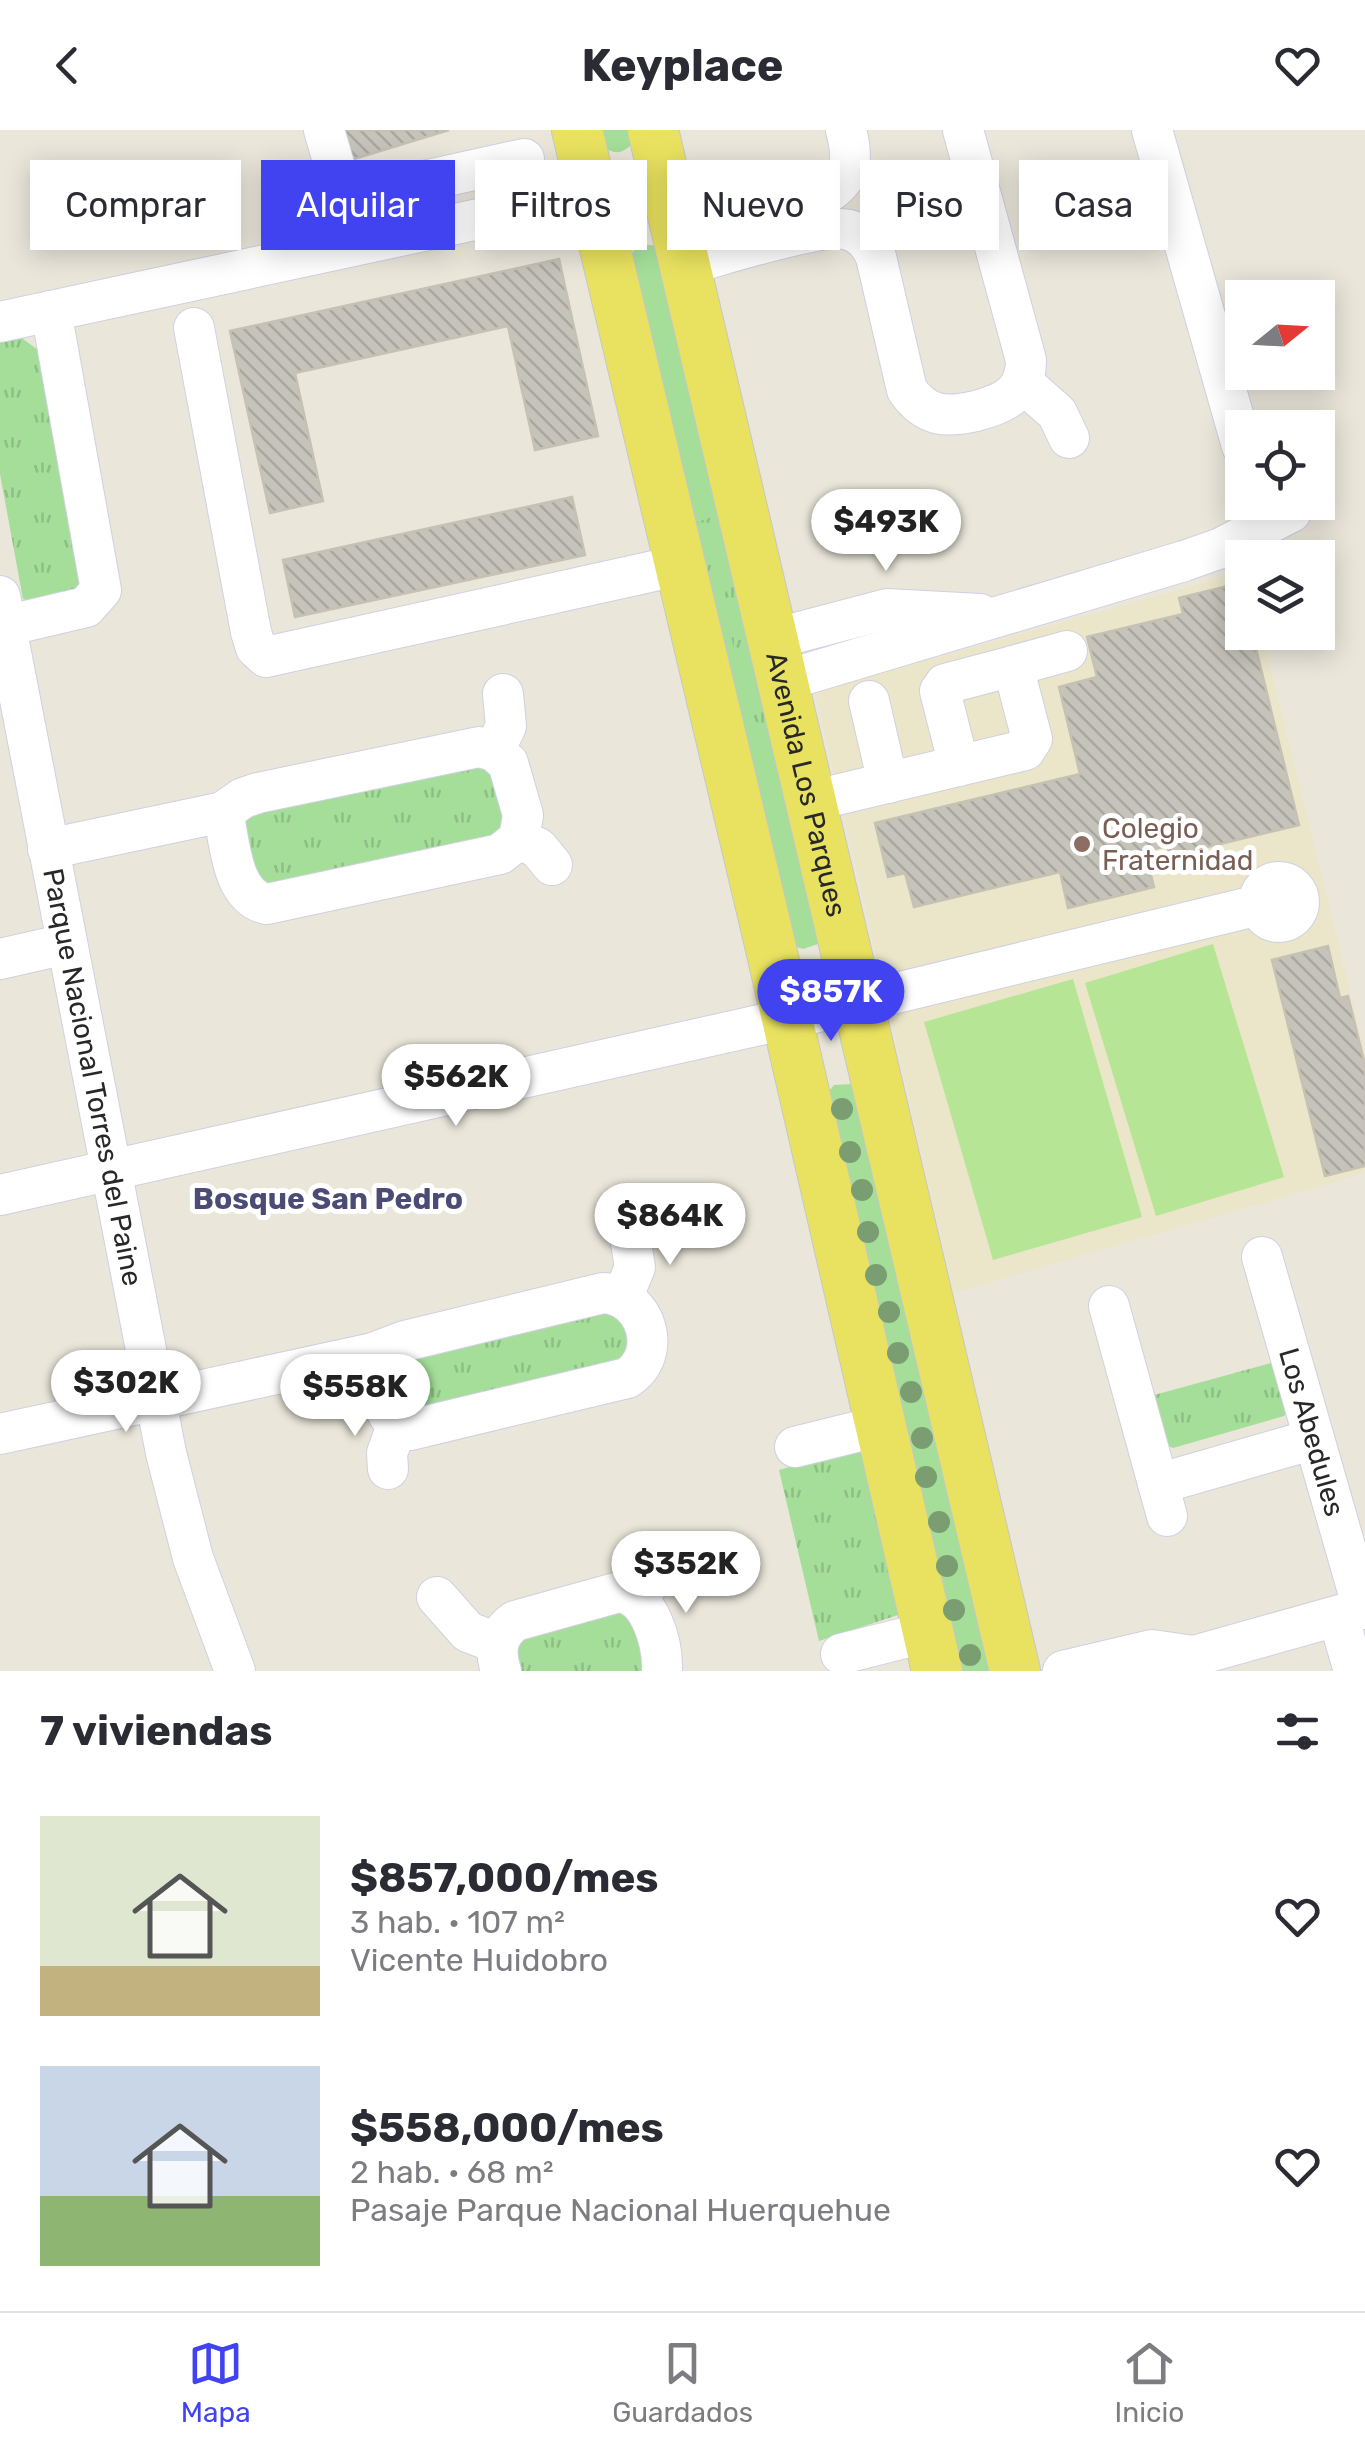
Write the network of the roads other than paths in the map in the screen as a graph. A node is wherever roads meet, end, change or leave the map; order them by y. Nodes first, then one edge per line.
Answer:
1 (324, 130) edge
2 (578, 130) edge
3 (653, 130) edge
4 (963, 130) edge
5 (1152, 130) edge
6 (849, 147) edge
7 (524, 159) dead end
8 (585, 160) edge
9 (665, 180) junction
10 (840, 181) edge
11 (860, 181) edge
12 (647, 184) edge
13 (667, 188) edge
14 (475, 220) edge
15 (607, 250) edge
16 (682, 250) edge
17 (872, 250) edge
18 (51, 311) junction
19 (0, 322) edge
20 (194, 328) dead end
21 (1023, 383) junction
22 (1232, 410) edge
23 (1069, 438) dead end
24 (1263, 520) edge
25 (681, 564) junction
26 (3, 611) edge
27 (1067, 651) dead end
28 (778, 660) junction
29 (1013, 666) junction
30 (503, 694) dead end
31 (869, 701) dead end
32 (494, 751) junction
33 (959, 766) junction
34 (888, 783) junction
35 (811, 802) junction
36 (224, 812) junction
37 (518, 839) junction
38 (48, 849) junction
39 (552, 866) dead end
40 (1259, 906) dead end
41 (66, 944) junction
42 (0, 959) edge
43 (858, 1002) junction
44 (787, 1018) junction
45 (109, 1171) junction
46 (0, 1196) edge
47 (628, 1225) dead end
48 (1262, 1257) dead end
49 (623, 1296) junction
50 (1109, 1306) dead end
51 (374, 1353) junction
52 (155, 1400) junction
53 (397, 1426) junction
54 (880, 1426) junction
55 (0, 1434) edge
56 (1314, 1439) junction
57 (795, 1447) dead end
58 (388, 1469) dead end
59 (716, 1552) dead end
60 (634, 1595) junction
61 (437, 1597) dead end
62 (1355, 1611) edge
63 (932, 1651) edge
64 (842, 1654) dead end
65 (499, 1657) edge
66 (1182, 1664) edge
67 (234, 1671) edge
68 (662, 1671) edge
69 (1016, 1671) edge
70 (1063, 1671) edge
71 (1354, 1671) edge

1 - 7 street
2 - 8 main road
3 - 9 main road, Avenida Los Parques
4 - 21 street
5 - 22 street
6 - 10 street
6 - 11 street
9 - 12 street
9 - 13 main road, Avenida Los Parques
14 - 18 street
15 - 25 main road
16 - 28 main road, Avenida Los Parques
17 - 21 street
18 - 19 street
18 - 26 street
20 - 25 street
21 - 23 street
24 - 28 street
25 - 44 main road
26 - 38 street, Parque Nacional Torres del Paine
27 - 29 street
28 - 35 main road, Avenida Los Parques
29 - 33 street
29 - 33 street
30 - 32 street
31 - 34 street
32 - 36 street
32 - 37 street
33 - 34 street
34 - 35 street
35 - 43 main road, Avenida Los Parques
36 - 37 street
36 - 38 street
37 - 39 street
38 - 41 street, Parque Nacional Torres del Paine
40 - 43 street
41 - 42 street
41 - 45 street, Parque Nacional Torres del Paine
43 - 44 street
43 - 69 main road, Avenida Los Parques
44 - 45 street
44 - 54 main road
45 - 46 street
45 - 52 street, Parque Nacional Torres del Paine
47 - 49 street
48 - 56 street, Los Abedules
49 - 51 street
49 - 53 street
50 - 56 street
51 - 52 street
51 - 53 street
52 - 55 street
52 - 67 street, Parque Nacional Torres del Paine
53 - 58 street
54 - 57 street
54 - 63 main road
56 - 62 street, Los Abedules
59 - 60 street
60 - 65 street
60 - 68 street
61 - 65 street
62 - 66 street
62 - 71 street, Los Abedules
63 - 64 street
66 - 70 street

